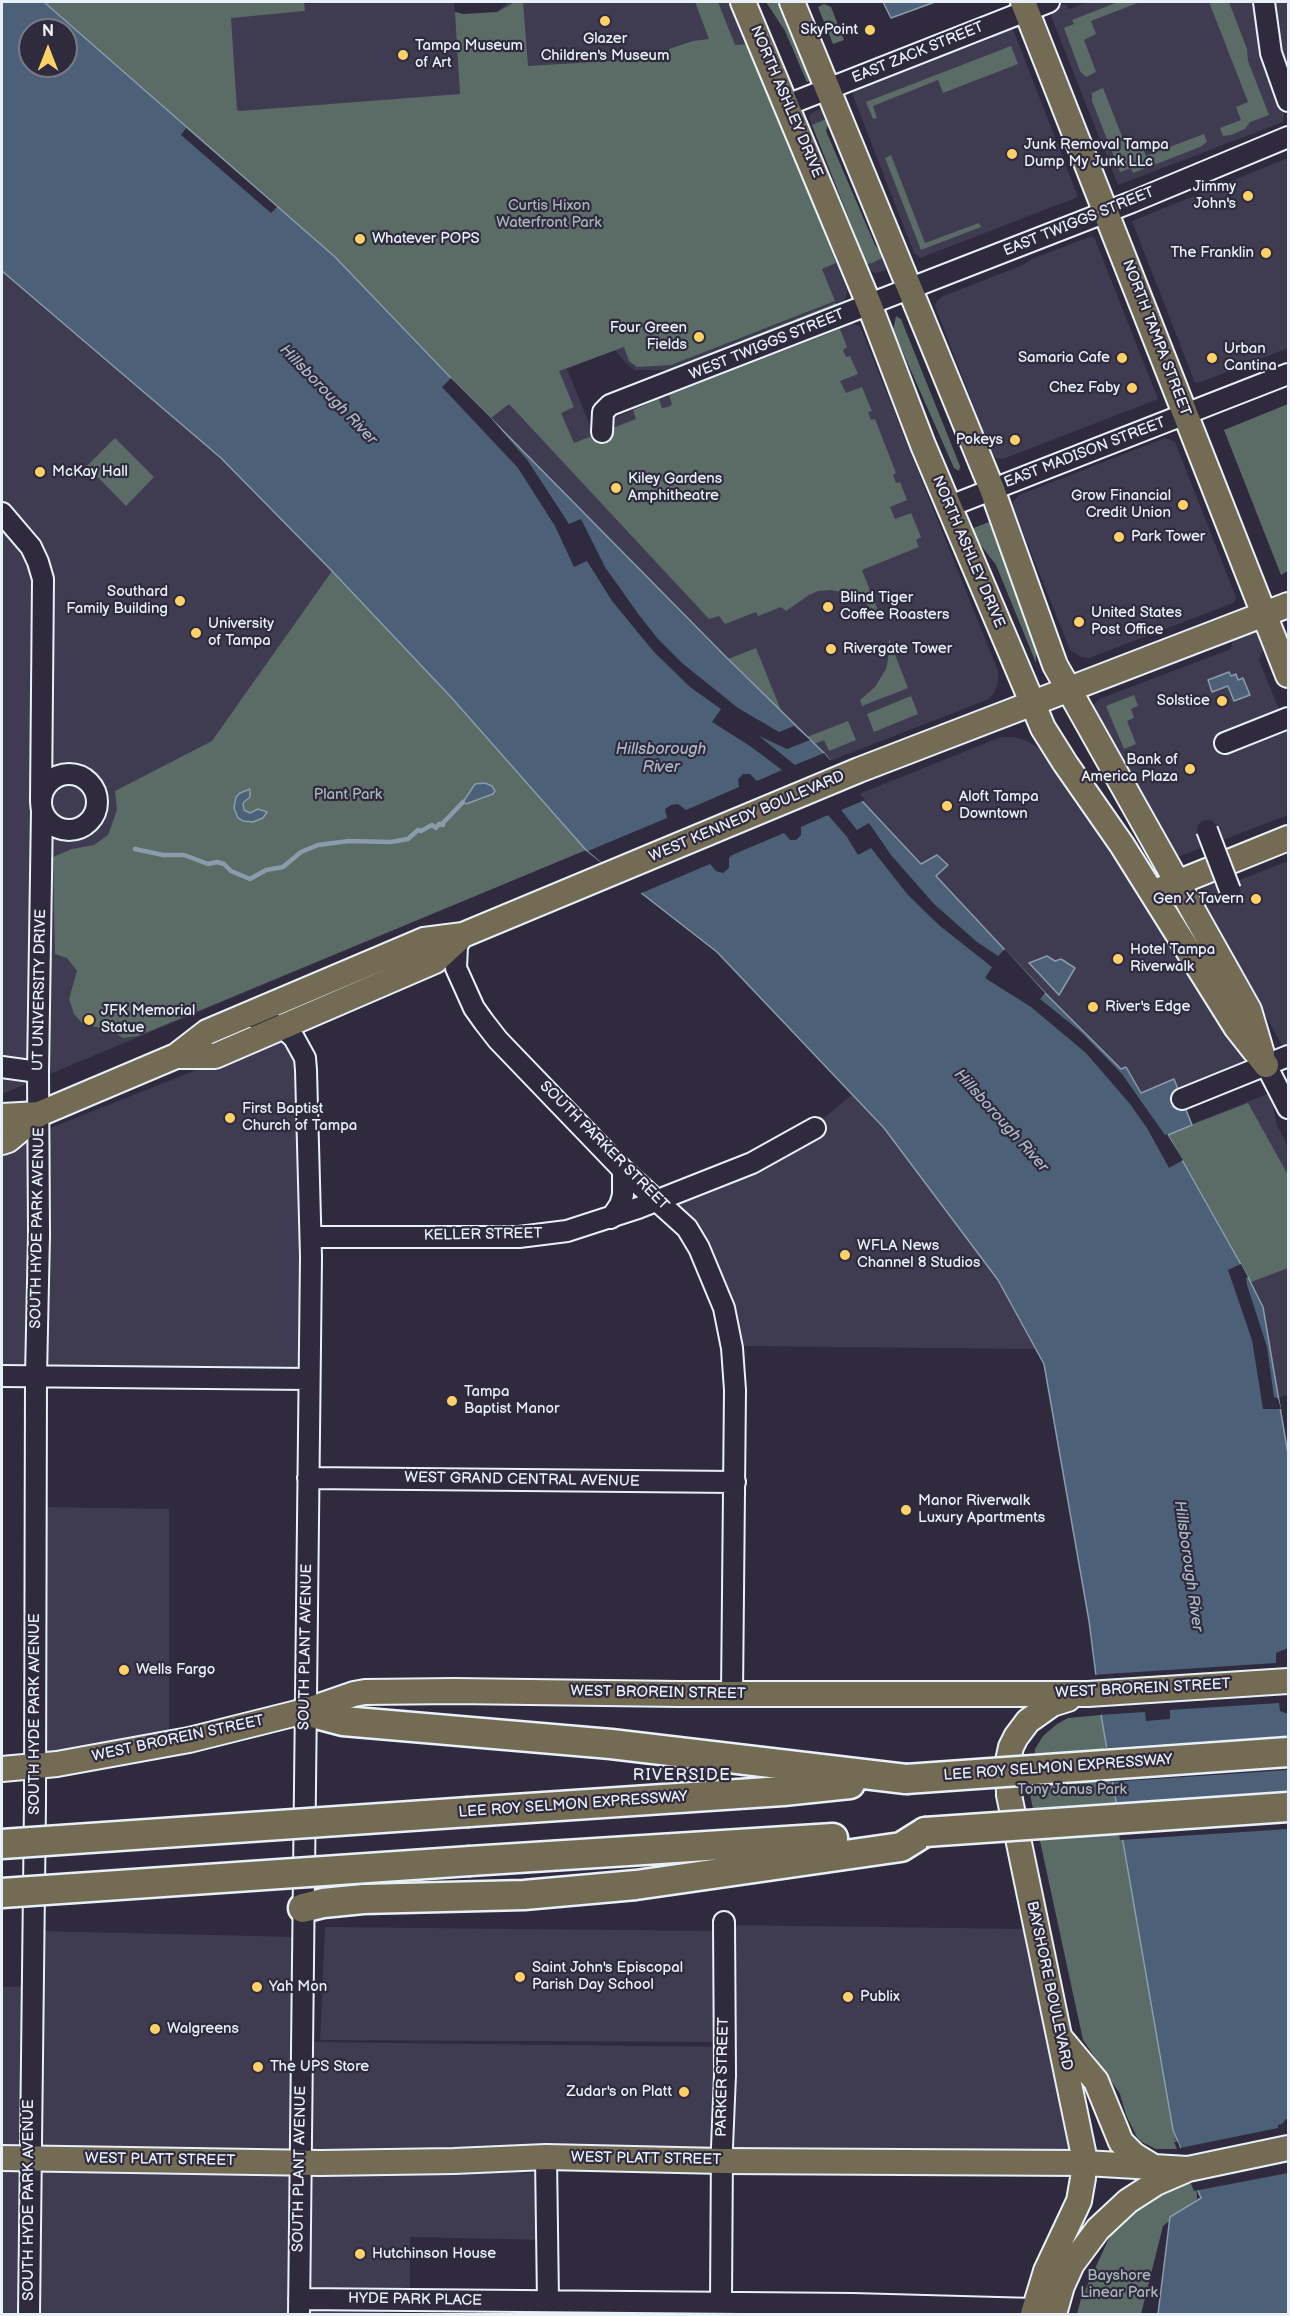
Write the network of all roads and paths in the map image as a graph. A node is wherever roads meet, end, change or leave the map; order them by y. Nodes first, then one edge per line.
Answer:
1 (743, 2) edge
2 (792, 2) edge
3 (1049, 2) edge
4 (1264, 2) edge
5 (1025, 6) edge
6 (826, 90) junction
7 (1288, 101) edge
8 (787, 105) junction
9 (1288, 137) edge
10 (1107, 212) junction
11 (910, 288) junction
12 (869, 304) junction
13 (1288, 374) edge
14 (1186, 414) junction
15 (602, 432) dead end
16 (992, 489) junction
17 (950, 507) junction
18 (2, 513) edge
19 (1288, 605) edge
20 (1264, 614) junction
21 (1288, 675) edge
22 (1069, 690) junction
23 (1033, 704) junction
24 (1288, 718) edge
25 (40, 743) junction
26 (1225, 743) dead end
27 (62, 776) junction
28 (42, 805) junction
29 (69, 830) junction
30 (1206, 830) dead end
31 (1288, 838) edge
32 (43, 867) junction
33 (1177, 882) junction
34 (1230, 890) dead end
35 (1151, 893) junction
36 (464, 935) junction
37 (246, 1014) junction
38 (282, 1027) junction
39 (176, 1056) junction
40 (1288, 1056) edge
41 (1266, 1065) junction
42 (2, 1067) edge
43 (38, 1072) junction
44 (1182, 1099) dead end
45 (1288, 1108) edge
46 (39, 1114) junction
47 (2, 1116) edge
48 (815, 1128) dead end
49 (2, 1142) edge
50 (623, 1170) junction
51 (657, 1201) junction
52 (611, 1218) junction
53 (311, 1237) junction
54 (2, 1376) edge
55 (36, 1376) junction
56 (309, 1379) junction
57 (308, 1478) junction
58 (735, 1482) junction
59 (1288, 1682) edge
60 (732, 1694) junction
61 (1088, 1694) junction
62 (305, 1711) junction
63 (1288, 1752) edge
64 (35, 1766) junction
65 (2, 1769) edge
66 (906, 1779) junction
67 (1288, 1807) edge
68 (925, 1832) junction
69 (2, 1844) edge
70 (2, 1893) edge
71 (303, 1908) junction
72 (724, 1922) dead end
73 (1060, 2037) junction
74 (1288, 2148) edge
75 (546, 2157) junction
76 (2, 2158) edge
77 (29, 2158) junction
78 (722, 2161) junction
79 (300, 2162) junction
80 (1085, 2163) junction
81 (1152, 2166) junction
82 (1188, 2169) junction
83 (548, 2301) junction
84 (721, 2303) junction
85 (299, 2307) edge
86 (1040, 2313) edge
87 (29, 2314) edge

1 - 8 main road, NORTH ASHLEY DRIVE
2 - 6 main road
3 - 5 street, EAST ZACK STREET
4 - 7 street
5 - 6 street, EAST ZACK STREET
5 - 10 main road, NORTH TAMPA STREET
6 - 8 street, EAST ZACK STREET
6 - 11 main road
8 - 12 main road, NORTH ASHLEY DRIVE
9 - 10 street, EAST TWIGGS STREET
10 - 11 street, EAST TWIGGS STREET
10 - 14 main road, NORTH TAMPA STREET
11 - 12 street, EAST TWIGGS STREET
11 - 16 main road
12 - 15 street, WEST TWIGGS STREET
12 - 17 main road, NORTH ASHLEY DRIVE
13 - 14 street, EAST MADISON STREET
14 - 16 street, EAST MADISON STREET
14 - 20 main road, NORTH TAMPA STREET
16 - 17 street, EAST MADISON STREET
16 - 22 main road
17 - 23 main road, NORTH ASHLEY DRIVE
18 - 25 street, UT UNIVERSITY DRIVE
19 - 20 main road, WEST KENNEDY BOULEVARD
20 - 21 main road, NORTH TAMPA STREET
20 - 22 main road, WEST KENNEDY BOULEVARD
22 - 23 main road, WEST KENNEDY BOULEVARD
22 - 33 main road
23 - 35 main road, NORTH ASHLEY DRIVE
23 - 36 main road, WEST KENNEDY BOULEVARD
24 - 26 street
25 - 27 street
25 - 28 street, UT UNIVERSITY DRIVE
27 - 28 street
27 - 29 street, UT UNIVERSITY DRIVE
28 - 29 street
28 - 32 street, UT UNIVERSITY DRIVE
29 - 32 street, UT UNIVERSITY DRIVE
30 - 34 street, bridge
31 - 33 main road
32 - 43 street, UT UNIVERSITY DRIVE
33 - 35 main road
33 - 41 main road
35 - 41 main road, NORTH ASHLEY DRIVE
36 - 37 main road, WEST KENNEDY BOULEVARD
36 - 38 main road, WEST KENNEDY BOULEVARD
36 - 50 street, SOUTH PARKER STREET
37 - 38 street, SOUTH PLANT AVENUE
37 - 39 main road, WEST KENNEDY BOULEVARD
38 - 39 main road, WEST KENNEDY BOULEVARD
38 - 53 street, SOUTH PLANT AVENUE
39 - 46 main road, WEST KENNEDY BOULEVARD
40 - 41 street
41 - 44 street
41 - 45 street
42 - 43 street
43 - 46 street, UT UNIVERSITY DRIVE
46 - 47 main road, WEST KENNEDY BOULEVARD
46 - 49 main road, WEST KENNEDY BOULEVARD
46 - 55 street, SOUTH HYDE PARK AVENUE
48 - 51 street, KELLER STREET
50 - 51 street, SOUTH PARKER STREET
50 - 52 street
51 - 52 street, KELLER STREET
51 - 58 street, SOUTH PARKER STREET
52 - 53 street, KELLER STREET
53 - 56 street, SOUTH PLANT AVENUE
54 - 55 street
55 - 56 street
55 - 64 street, SOUTH HYDE PARK AVENUE
56 - 57 street, SOUTH PLANT AVENUE
57 - 58 street, WEST GRAND CENTRAL AVENUE
57 - 62 street, SOUTH PLANT AVENUE
58 - 60 street, SOUTH PARKER STREET
59 - 61 main road, WEST BROREIN STREET
60 - 61 main road, WEST BROREIN STREET
60 - 62 main road, WEST BROREIN STREET
61 - 73 main road, BAYSHORE BOULEVARD
62 - 64 main road, WEST BROREIN STREET
62 - 66 highway
62 - 71 street, SOUTH PLANT AVENUE
63 - 66 highway, LEE ROY SELMON EXPRESSWAY, bridge
64 - 65 main road, WEST BROREIN STREET
64 - 77 street, SOUTH HYDE PARK AVENUE
66 - 69 highway, LEE ROY SELMON EXPRESSWAY, bridge
67 - 68 highway, bridge
68 - 70 highway, bridge
68 - 71 highway
71 - 79 street, SOUTH PLANT AVENUE
72 - 78 street, PARKER STREET
73 - 80 main road, BAYSHORE BOULEVARD
73 - 81 main road
74 - 82 main road, WEST PLATT STREET
75 - 78 main road, WEST PLATT STREET
75 - 79 main road, WEST PLATT STREET
75 - 83 street
76 - 77 main road, WEST PLATT STREET
77 - 79 main road, WEST PLATT STREET
77 - 87 street, SOUTH HYDE PARK AVENUE
78 - 80 main road, WEST PLATT STREET
78 - 84 street, PARKER STREET
79 - 85 street, SOUTH PLANT AVENUE
80 - 81 main road, WEST PLATT STREET
80 - 86 main road, BAYSHORE BOULEVARD
81 - 82 main road, WEST PLATT STREET
82 - 86 main road
83 - 84 street, HYDE PARK PLACE
83 - 85 street, HYDE PARK PLACE
84 - 86 street, HYDE PARK PLACE

